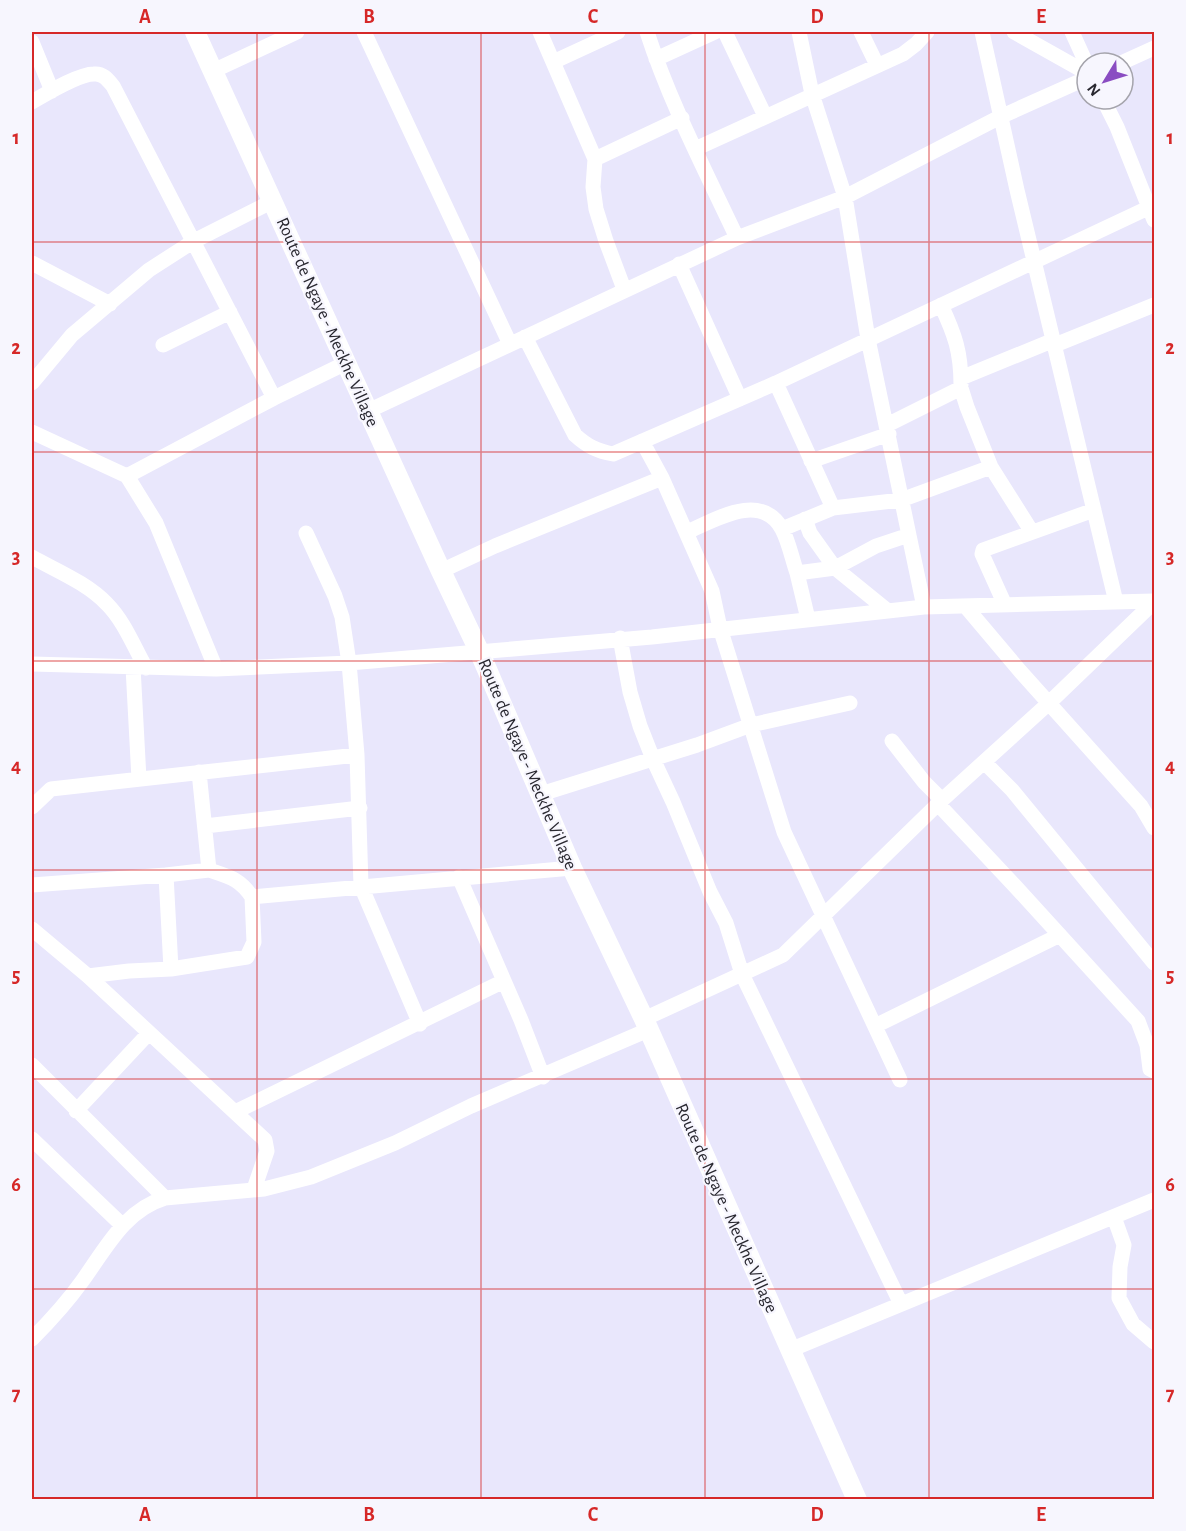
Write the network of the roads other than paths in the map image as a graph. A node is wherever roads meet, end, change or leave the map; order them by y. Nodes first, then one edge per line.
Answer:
1 (195, 32) edge
2 (297, 32) edge
3 (364, 32) edge
4 (540, 32) edge
5 (618, 32) edge
6 (648, 32) edge
7 (715, 32) edge
8 (725, 32) edge
9 (799, 32) edge
10 (861, 32) edge
11 (927, 32) edge
12 (982, 32) edge
13 (1014, 32) edge
14 (1072, 32) edge
15 (32, 42) edge
16 (1155, 48) edge
17 (1081, 51) edge
18 (1135, 57) edge
19 (656, 59) junction
20 (553, 62) junction
21 (877, 65) junction
22 (1075, 66) edge
23 (213, 71) junction
24 (1075, 83) edge
25 (52, 91) junction
26 (812, 94) junction
27 (32, 102) edge
28 (1109, 111) edge
29 (765, 116) junction
30 (1000, 117) junction
31 (682, 118) junction
32 (695, 149) junction
33 (595, 159) junction
34 (845, 197) junction
35 (273, 201) junction
36 (1152, 214) edge
37 (737, 238) junction
38 (194, 241) junction
39 (1035, 261) junction
40 (32, 263) edge
41 (679, 264) junction
42 (624, 289) junction
43 (110, 304) junction
44 (1155, 304) edge
45 (941, 305) junction
46 (230, 312) junction
47 (525, 337) junction
48 (868, 339) junction
49 (1054, 343) junction
50 (510, 344) junction
51 (163, 345) dead end
52 (346, 363) junction
53 (32, 383) edge
54 (776, 383) junction
55 (961, 383) junction
56 (274, 398) junction
57 (740, 399) junction
58 (368, 411) junction
59 (888, 430) junction
60 (32, 432) edge
61 (642, 441) junction
62 (811, 461) junction
63 (991, 467) junction
64 (127, 476) junction
65 (662, 478) junction
66 (901, 500) junction
67 (833, 508) junction
68 (1094, 510) junction
69 (805, 519) junction
70 (782, 529) junction
71 (687, 532) junction
72 (1032, 532) junction
73 (306, 533) dead end
74 (909, 535) junction
75 (32, 557) edge
76 (835, 568) junction
77 (441, 571) junction
78 (797, 573) junction
79 (1155, 601) edge
80 (1116, 602) junction
81 (1005, 605) junction
82 (966, 607) junction
83 (924, 608) junction
84 (888, 611) junction
85 (808, 619) junction
86 (720, 628) junction
87 (620, 639) junction
88 (480, 653) junction
89 (349, 663) junction
90 (32, 664) edge
91 (140, 667) junction
92 (216, 669) junction
93 (850, 703) dead end
94 (1049, 703) junction
95 (751, 725) junction
96 (892, 741) dead end
97 (357, 754) junction
98 (653, 759) junction
99 (984, 762) junction
100 (200, 772) junction
101 (139, 779) junction
102 (541, 794) junction
103 (940, 802) junction
104 (32, 807) edge
105 (360, 808) junction
106 (205, 826) junction
107 (1155, 828) edge
108 (572, 867) junction
109 (209, 870) junction
110 (166, 875) junction
111 (459, 877) junction
112 (32, 885) edge
113 (361, 886) junction
114 (252, 897) junction
115 (823, 916) junction
116 (32, 929) edge
117 (1060, 935) junction
118 (1155, 963) edge
119 (171, 969) junction
120 (742, 974) junction
121 (88, 976) junction
122 (504, 981) junction
123 (420, 1023) junction
124 (646, 1025) junction
125 (874, 1026) junction
126 (149, 1033) junction
127 (32, 1065) edge
128 (1155, 1071) edge
129 (543, 1077) junction
130 (900, 1080) dead end
131 (76, 1111) junction
132 (236, 1112) junction
133 (32, 1139) edge
134 (254, 1189) junction
135 (165, 1198) junction
136 (1155, 1200) edge
137 (1114, 1217) junction
138 (122, 1225) junction
139 (901, 1304) junction
140 (32, 1339) edge
141 (1155, 1342) edge
142 (790, 1350) junction
143 (856, 1500) edge

1 - 23 main road, Route de Ngaye - Meckhe Village
2 - 23 street
3 - 50 street
4 - 20 street
5 - 20 street
6 - 19 street
7 - 19 street
8 - 29 street
9 - 26 street
10 - 21 street
11 - 21 street
12 - 30 street
13 - 22 street
14 - 17 street
15 - 25 street
16 - 18 street
19 - 31 street
20 - 33 street
21 - 26 street
23 - 35 main road, Route de Ngaye - Meckhe Village
24 - 30 street
25 - 27 street
25 - 38 street
26 - 29 street
26 - 34 street
28 - 36 street
29 - 32 street
30 - 34 street
30 - 39 street
31 - 32 street
31 - 33 street
32 - 37 street
33 - 42 street
34 - 37 street
34 - 48 street
35 - 38 street
35 - 52 main road, Route de Ngaye - Meckhe Village
36 - 39 street
37 - 41 street
38 - 43 street
38 - 46 street
39 - 45 street
39 - 49 street
40 - 43 street
41 - 42 street
41 - 57 street
42 - 47 street
43 - 53 street
44 - 49 street
45 - 48 street
45 - 55 street
46 - 51 street
46 - 56 street
47 - 50 street
47 - 61 street
48 - 54 street
48 - 59 street
49 - 55 street
49 - 68 street
50 - 58 street
52 - 56 street
52 - 58 main road, Route de Ngaye - Meckhe Village
54 - 57 street
54 - 62 street
55 - 59 street
55 - 63 street
56 - 64 street
57 - 61 street
58 - 77 main road, Route de Ngaye - Meckhe Village
59 - 62 street
59 - 66 street
60 - 64 street
61 - 65 street
62 - 67 street
63 - 66 street
63 - 72 street
64 - 92 street
65 - 71 street
65 - 77 street
66 - 67 street
66 - 74 street
67 - 69 street
68 - 72 street
68 - 80 street
69 - 70 street
69 - 76 street
70 - 71 street
70 - 78 street
71 - 86 street
72 - 81 street
73 - 89 street
74 - 76 street
74 - 83 street
75 - 91 street
76 - 78 street
76 - 84 street
77 - 88 main road, Route de Ngaye - Meckhe Village
78 - 85 street
79 - 80 street
79 - 94 street
80 - 81 street
81 - 82 street
82 - 83 street
82 - 94 street
83 - 84 street
84 - 85 street
85 - 86 street
86 - 87 street
86 - 95 street
87 - 88 street
87 - 98 street
88 - 89 street
88 - 102 main road, Route de Ngaye - Meckhe Village
89 - 92 street
89 - 97 street
90 - 91 street
91 - 92 street
91 - 101 street
93 - 95 street
94 - 99 street
94 - 107 street
95 - 98 street
95 - 115 street
96 - 103 street
97 - 100 street
97 - 105 street
98 - 102 street
98 - 120 street
99 - 103 street
99 - 118 street
100 - 101 street
100 - 106 street
101 - 104 street
102 - 108 main road, Route de Ngaye - Meckhe Village
103 - 115 street
103 - 117 street
105 - 106 street
105 - 113 street
106 - 109 street
108 - 111 street
108 - 124 main road, Route de Ngaye - Meckhe Village
109 - 110 street
109 - 114 street
110 - 112 street
110 - 119 street
111 - 113 street
111 - 122 street
113 - 114 street
113 - 123 street
114 - 119 street
115 - 120 street
115 - 125 street
116 - 121 street
117 - 125 street
117 - 128 street
119 - 121 street
120 - 124 street
120 - 139 street
121 - 126 street
122 - 123 street
122 - 129 street
123 - 132 street
124 - 129 street
124 - 142 main road, Route de Ngaye - Meckhe Village
125 - 130 street
126 - 131 street
126 - 132 street
127 - 131 street
129 - 134 street
131 - 135 street
132 - 134 street
133 - 138 street
134 - 135 street
135 - 138 street
136 - 137 street
137 - 139 street
137 - 141 street
138 - 140 street
139 - 142 street
142 - 143 main road, Route de Ngaye - Meckhe Village

